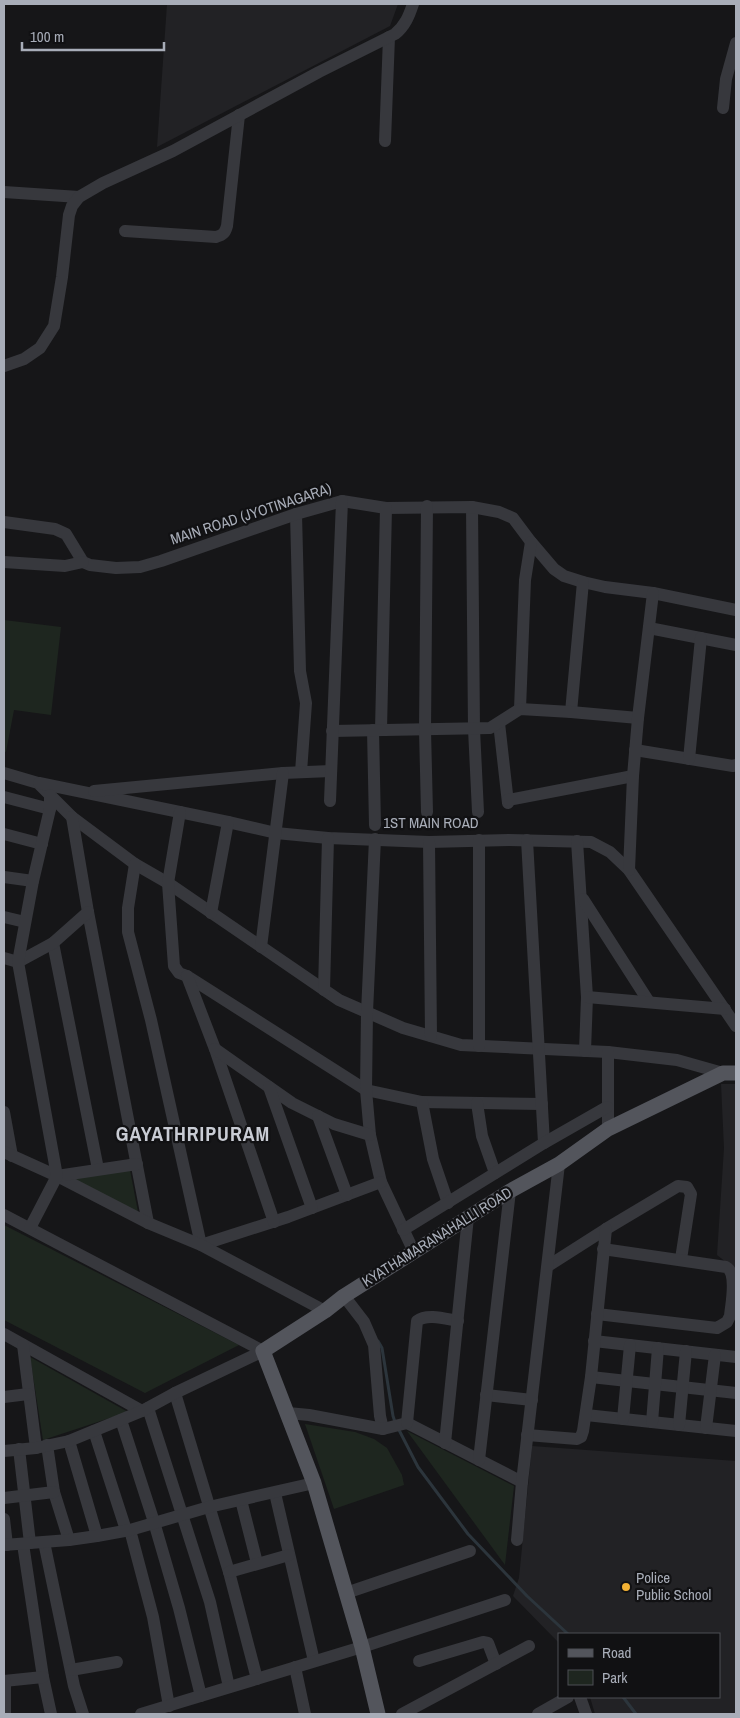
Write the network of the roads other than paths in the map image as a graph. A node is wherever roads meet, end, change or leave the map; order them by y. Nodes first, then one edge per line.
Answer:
1 (413, 4) edge
2 (390, 37) junction
3 (736, 43) edge
4 (723, 108) dead end
5 (238, 115) junction
6 (385, 141) dead end
7 (4, 192) edge
8 (79, 197) junction
9 (125, 231) dead end
10 (4, 370) edge
11 (342, 501) junction
12 (427, 506) junction
13 (472, 506) junction
14 (386, 508) junction
15 (296, 514) junction
16 (4, 522) edge
17 (530, 542) junction
18 (4, 562) edge
19 (83, 562) junction
20 (583, 582) junction
21 (653, 593) junction
22 (736, 610) edge
23 (649, 628) junction
24 (700, 638) junction
25 (736, 645) edge
26 (520, 709) junction
27 (571, 712) junction
28 (638, 718) junction
29 (499, 723) junction
30 (474, 729) junction
31 (377, 730) junction
32 (425, 730) junction
33 (332, 731) junction
34 (635, 750) junction
35 (689, 759) junction
36 (736, 765) edge
37 (331, 771) junction
38 (301, 772) junction
39 (4, 773) edge
40 (283, 773) junction
41 (633, 776) junction
42 (38, 783) junction
43 (82, 792) junction
44 (50, 795) junction
45 (4, 797) edge
46 (330, 801) dead end
47 (50, 809) junction
48 (180, 812) junction
49 (427, 812) dead end
50 (478, 812) dead end
51 (72, 817) junction
52 (228, 822) junction
53 (375, 825) dead end
54 (276, 833) junction
55 (4, 834) edge
56 (328, 838) junction
57 (375, 839) junction
58 (479, 840) junction
59 (527, 840) junction
60 (578, 841) junction
61 (429, 842) junction
62 (42, 844) junction
63 (135, 864) junction
64 (629, 870) junction
65 (4, 877) edge
66 (33, 881) junction
67 (168, 884) junction
68 (582, 897) junction
69 (88, 912) junction
70 (211, 913) junction
71 (4, 917) edge
72 (26, 922) junction
73 (53, 943) junction
74 (261, 947) junction
75 (4, 958) edge
76 (18, 962) junction
77 (187, 976) junction
78 (324, 990) junction
79 (587, 997) junction
80 (649, 1002) junction
81 (726, 1009) junction
82 (367, 1012) junction
83 (736, 1026) edge
84 (431, 1036) junction
85 (479, 1046) junction
86 (214, 1049) junction
87 (539, 1049) junction
88 (585, 1052) junction
89 (608, 1052) junction
90 (730, 1073) edge
91 (269, 1087) junction
92 (366, 1090) junction
93 (422, 1102) junction
94 (477, 1103) junction
95 (542, 1104) junction
96 (607, 1107) junction
97 (4, 1112) edge
98 (318, 1116) junction
99 (608, 1129) junction
100 (370, 1135) junction
101 (544, 1143) junction
102 (8, 1154) edge
103 (137, 1164) junction
104 (559, 1164) junction
105 (98, 1169) junction
106 (495, 1173) junction
107 (56, 1176) junction
108 (381, 1182) junction
109 (510, 1191) junction
110 (348, 1195) junction
111 (448, 1203) junction
112 (312, 1208) junction
113 (4, 1215) edge
114 (468, 1218) junction
115 (274, 1222) junction
116 (148, 1223) junction
117 (30, 1228) junction
118 (606, 1229) junction
119 (403, 1230) junction
120 (201, 1245) junction
121 (603, 1249) junction
122 (414, 1252) junction
123 (681, 1260) junction
124 (548, 1266) junction
125 (344, 1296) junction
126 (325, 1311) junction
127 (597, 1314) junction
128 (458, 1321) junction
129 (4, 1334) edge
130 (594, 1341) junction
131 (23, 1345) junction
132 (630, 1345) junction
133 (658, 1348) junction
134 (263, 1351) junction
135 (686, 1352) junction
136 (715, 1354) junction
137 (736, 1357) edge
138 (591, 1377) junction
139 (626, 1381) junction
140 (654, 1384) junction
141 (683, 1387) junction
142 (710, 1390) junction
143 (175, 1393) junction
144 (736, 1393) edge
145 (28, 1394) junction
146 (4, 1396) edge
147 (486, 1396) junction
148 (532, 1400) junction
149 (145, 1410) junction
150 (288, 1413) junction
151 (586, 1415) junction
152 (624, 1419) junction
153 (121, 1420) junction
154 (652, 1422) junction
155 (679, 1425) junction
156 (397, 1426) junction
157 (706, 1428) junction
158 (736, 1428) edge
159 (94, 1431) junction
160 (528, 1435) junction
161 (69, 1441) junction
162 (445, 1443) junction
163 (42, 1446) junction
164 (4, 1450) edge
165 (19, 1450) junction
166 (479, 1460) junction
167 (522, 1482) junction
168 (314, 1483) junction
169 (54, 1492) junction
170 (275, 1493) junction
171 (24, 1496) junction
172 (4, 1498) edge
173 (241, 1500) junction
174 (209, 1507) junction
175 (182, 1516) junction
176 (4, 1519) edge
177 (154, 1522) junction
178 (128, 1530) junction
179 (97, 1536) junction
180 (69, 1540) junction
181 (517, 1540) dead end
182 (44, 1542) junction
183 (26, 1543) junction
184 (5, 1545) edge
185 (470, 1551) dead end
186 (289, 1555) junction
187 (257, 1564) junction
188 (229, 1572) junction
189 (346, 1593) junction
190 (505, 1600) dead end
191 (528, 1646) dead end
192 (362, 1647) junction
193 (419, 1660) dead end
194 (314, 1661) junction
195 (117, 1662) dead end
196 (496, 1664) junction
197 (294, 1667) junction
198 (71, 1670) junction
199 (43, 1677) junction
200 (256, 1679) junction
201 (5, 1681) edge
202 (229, 1687) junction
203 (201, 1696) junction
204 (566, 1698) edge
205 (580, 1698) edge
206 (169, 1706) junction
207 (5, 1714) edge
208 (51, 1714) edge
209 (83, 1714) edge
210 (141, 1714) edge
211 (304, 1714) edge
212 (378, 1714) edge
213 (402, 1714) edge
214 (538, 1714) edge
215 (586, 1714) edge

1 - 2 street
2 - 5 street
2 - 6 street
3 - 4 street
5 - 8 street
5 - 9 street
7 - 8 street
8 - 10 street
11 - 14 street, MAIN ROAD (JYOTINAGARA)
11 - 15 street, MAIN ROAD (JYOTINAGARA)
11 - 33 street
12 - 13 street, MAIN ROAD (JYOTINAGARA)
12 - 14 street, MAIN ROAD (JYOTINAGARA)
12 - 32 street
13 - 17 street, MAIN ROAD (JYOTINAGARA)
13 - 30 street
14 - 31 street
15 - 19 street, MAIN ROAD (JYOTINAGARA)
15 - 38 street
16 - 19 street
17 - 20 street, MAIN ROAD (JYOTINAGARA)
17 - 26 street
18 - 19 street
20 - 21 street, MAIN ROAD (JYOTINAGARA)
20 - 27 street
21 - 22 street, MAIN ROAD (JYOTINAGARA)
21 - 23 street
23 - 24 street
23 - 28 street
24 - 25 street
24 - 35 street
26 - 27 street
26 - 29 street
27 - 28 street
28 - 34 street
29 - 30 street
29 - 41 street
30 - 32 street
30 - 50 street
31 - 32 street
31 - 33 street
31 - 53 street
32 - 49 street
33 - 37 street
34 - 35 street
34 - 41 street
35 - 36 street
37 - 38 street
37 - 46 street
38 - 40 street
39 - 42 street, 1ST MAIN ROAD
40 - 43 street
40 - 54 street
41 - 64 street
42 - 43 street, 1ST MAIN ROAD
42 - 44 street
43 - 48 street, 1ST MAIN ROAD
44 - 47 street
44 - 51 street
45 - 47 street
47 - 62 street
48 - 52 street, 1ST MAIN ROAD
48 - 67 street
51 - 63 street
51 - 69 street
52 - 54 street, 1ST MAIN ROAD
52 - 70 street
54 - 56 street, 1ST MAIN ROAD
54 - 74 street
55 - 62 street
56 - 57 street, 1ST MAIN ROAD
56 - 78 street
57 - 61 street, 1ST MAIN ROAD
57 - 82 street
58 - 59 street, 1ST MAIN ROAD
58 - 61 street, 1ST MAIN ROAD
58 - 85 street
59 - 60 street, 1ST MAIN ROAD
59 - 87 street
60 - 64 street, 1ST MAIN ROAD
60 - 68 street
61 - 84 street
62 - 66 street
63 - 67 street
63 - 120 street
64 - 81 street, 1ST MAIN ROAD
65 - 66 street
66 - 72 street
67 - 70 street
67 - 77 street
68 - 79 street
68 - 80 street
69 - 73 street
69 - 103 street
70 - 74 street
71 - 72 street
72 - 76 street
73 - 76 street
73 - 105 street
74 - 78 street
75 - 76 street
76 - 107 street
77 - 86 street
77 - 92 street
78 - 82 street
79 - 80 street
79 - 88 street
80 - 81 street
81 - 83 street, 1ST MAIN ROAD
82 - 84 street
82 - 92 street
84 - 85 street
85 - 87 street
86 - 91 street
86 - 115 street
87 - 88 street
87 - 95 street
88 - 89 street
89 - 90 street
89 - 96 street
90 - 99 main road, KYATHAMARANAHALLI ROAD
91 - 98 street
91 - 112 street
92 - 93 street
92 - 100 street
93 - 94 street
93 - 111 street
94 - 95 street
94 - 106 street
95 - 101 street
96 - 99 street
96 - 101 street
97 - 102 street
98 - 100 street
98 - 110 street
99 - 104 main road, KYATHAMARANAHALLI ROAD
100 - 108 street
101 - 106 street
102 - 107 street
103 - 105 street
103 - 116 street
104 - 109 main road, KYATHAMARANAHALLI ROAD
104 - 124 street
105 - 107 street
106 - 111 street
107 - 116 street
107 - 117 street
108 - 110 street
108 - 119 street
109 - 114 main road, KYATHAMARANAHALLI ROAD
109 - 147 street
110 - 112 street
111 - 119 street
112 - 115 street
113 - 117 street
114 - 122 main road, KYATHAMARANAHALLI ROAD
114 - 128 street
115 - 120 street
116 - 120 street
117 - 134 street
118 - 121 street
118 - 123 street
118 - 124 street
119 - 122 street
120 - 126 street
121 - 123 street
121 - 127 street
122 - 125 main road, KYATHAMARANAHALLI ROAD
123 - 127 street
124 - 148 street
125 - 126 main road, KYATHAMARANAHALLI ROAD
125 - 156 street
126 - 134 main road, KYATHAMARANAHALLI ROAD
127 - 130 street
128 - 156 street
128 - 162 street
129 - 131 street
130 - 132 street
130 - 138 street
131 - 145 street
131 - 149 street
132 - 133 street
132 - 139 street
133 - 135 street
133 - 140 street
134 - 143 street, KYATHAMARANAHALLI ROAD
134 - 150 main road
135 - 136 street
135 - 141 street
136 - 137 street
136 - 142 street
138 - 139 street
138 - 151 street
139 - 140 street
139 - 152 street
140 - 141 street
140 - 154 street
141 - 142 street
141 - 155 street
142 - 144 street
142 - 157 street
143 - 149 street, KYATHAMARANAHALLI ROAD
143 - 174 street
145 - 146 street
145 - 163 street
147 - 148 street
147 - 166 street
148 - 160 street
149 - 153 street, KYATHAMARANAHALLI ROAD
149 - 175 street
150 - 156 street
150 - 168 main road
151 - 152 street
151 - 160 street
152 - 154 street
153 - 159 street, KYATHAMARANAHALLI ROAD
153 - 177 street
154 - 155 street
155 - 157 street
156 - 162 street
157 - 158 street
159 - 161 street, KYATHAMARANAHALLI ROAD
159 - 178 street
160 - 167 street
161 - 163 street, KYATHAMARANAHALLI ROAD
161 - 179 street
162 - 166 street
163 - 165 street, KYATHAMARANAHALLI ROAD
163 - 169 street
164 - 165 street, KYATHAMARANAHALLI ROAD
165 - 171 street
166 - 167 street
167 - 181 street
168 - 170 street
168 - 189 main road
169 - 171 street
169 - 180 street
170 - 173 street
170 - 186 street
171 - 172 street
171 - 183 street
173 - 174 street
173 - 187 street
174 - 175 street
174 - 188 street
175 - 177 street
175 - 202 street
176 - 184 street
177 - 178 street
177 - 203 street
178 - 179 street
178 - 206 street
179 - 180 street
180 - 182 street
182 - 183 street
182 - 198 street
183 - 184 street
183 - 199 street
185 - 189 street
186 - 187 street
186 - 194 street
187 - 188 street
188 - 200 street
189 - 192 main road
190 - 192 street
191 - 196 street
192 - 194 street
192 - 212 main road
193 - 196 street
194 - 197 street
195 - 198 street
196 - 213 street
197 - 200 street
197 - 211 street
198 - 209 street
199 - 201 street
199 - 208 street
200 - 202 street
201 - 207 street
202 - 203 street
203 - 206 street
204 - 214 street
205 - 215 street
206 - 210 street

